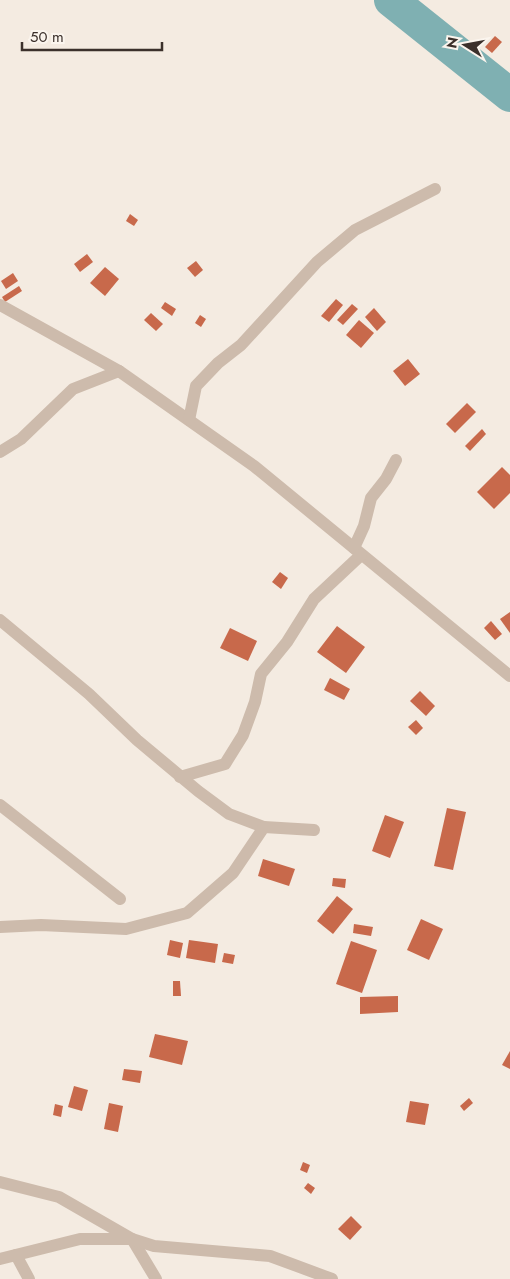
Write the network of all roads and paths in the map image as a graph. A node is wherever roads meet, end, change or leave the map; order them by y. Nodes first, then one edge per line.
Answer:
1 (435, 189) dead end
2 (0, 305) edge
3 (119, 371) junction
4 (189, 420) junction
5 (0, 452) edge
6 (396, 460) dead end
7 (357, 551) junction
8 (0, 620) edge
9 (510, 676) edge
10 (180, 777) junction
11 (0, 805) edge
12 (264, 827) junction
13 (314, 830) dead end
14 (120, 899) dead end
15 (0, 927) edge
16 (0, 1182) edge
17 (132, 1239) junction
18 (16, 1255) junction
19 (0, 1258) edge
20 (29, 1279) edge
21 (156, 1279) edge
22 (332, 1279) edge

1 - 4 street
2 - 3 street
3 - 4 street
3 - 5 street
4 - 7 street
6 - 7 street
7 - 9 street
7 - 10 street
8 - 10 street
10 - 12 street
11 - 14 street
12 - 13 street
12 - 15 street
16 - 17 street
17 - 18 street
17 - 21 street
17 - 22 street
18 - 19 street
18 - 20 street

